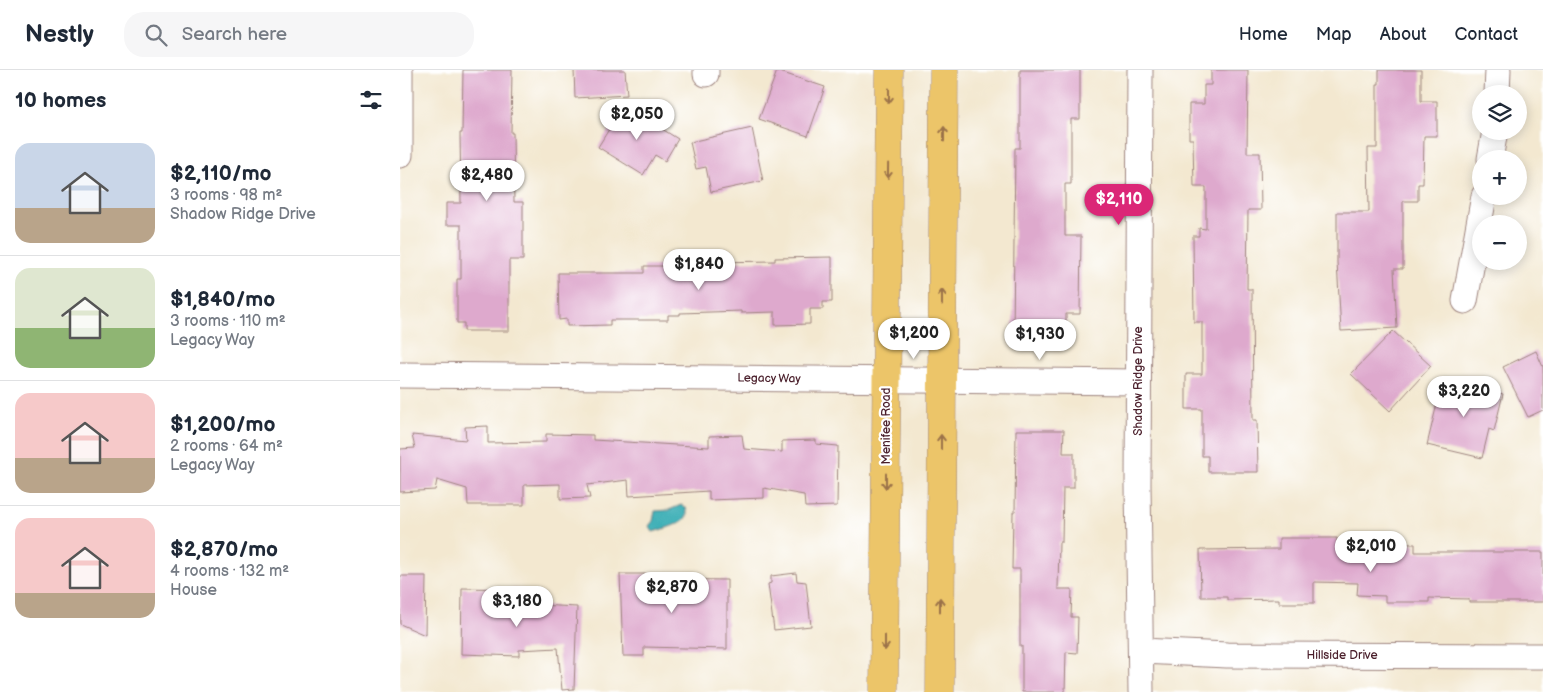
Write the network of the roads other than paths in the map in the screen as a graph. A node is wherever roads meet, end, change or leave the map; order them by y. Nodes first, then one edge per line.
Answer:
1 (400, 70) edge
2 (889, 70) edge
3 (944, 70) edge
4 (1140, 70) edge
5 (1498, 70) edge
6 (1497, 85) edge
7 (400, 156) edge
8 (1482, 205) edge
9 (1464, 301) dead end
10 (400, 374) edge
11 (886, 380) junction
12 (942, 380) junction
13 (1138, 382) junction
14 (1141, 651) junction
15 (1543, 656) edge
16 (884, 692) edge
17 (940, 692) edge
18 (1141, 692) edge

1 - 7 street
2 -> 11 main road, Menifee Road
12 -> 3 main road
4 - 13 street, Shadow Ridge Drive
5 - 6 street
8 - 9 street
10 - 11 street, Legacy Way
11 - 12 street, Legacy Way
11 -> 16 main road, Menifee Road
12 - 13 street, Legacy Way
17 -> 12 main road
13 - 14 street, Shadow Ridge Drive
14 - 15 street, Hillside Drive
14 - 18 street, Shadow Ridge Drive

